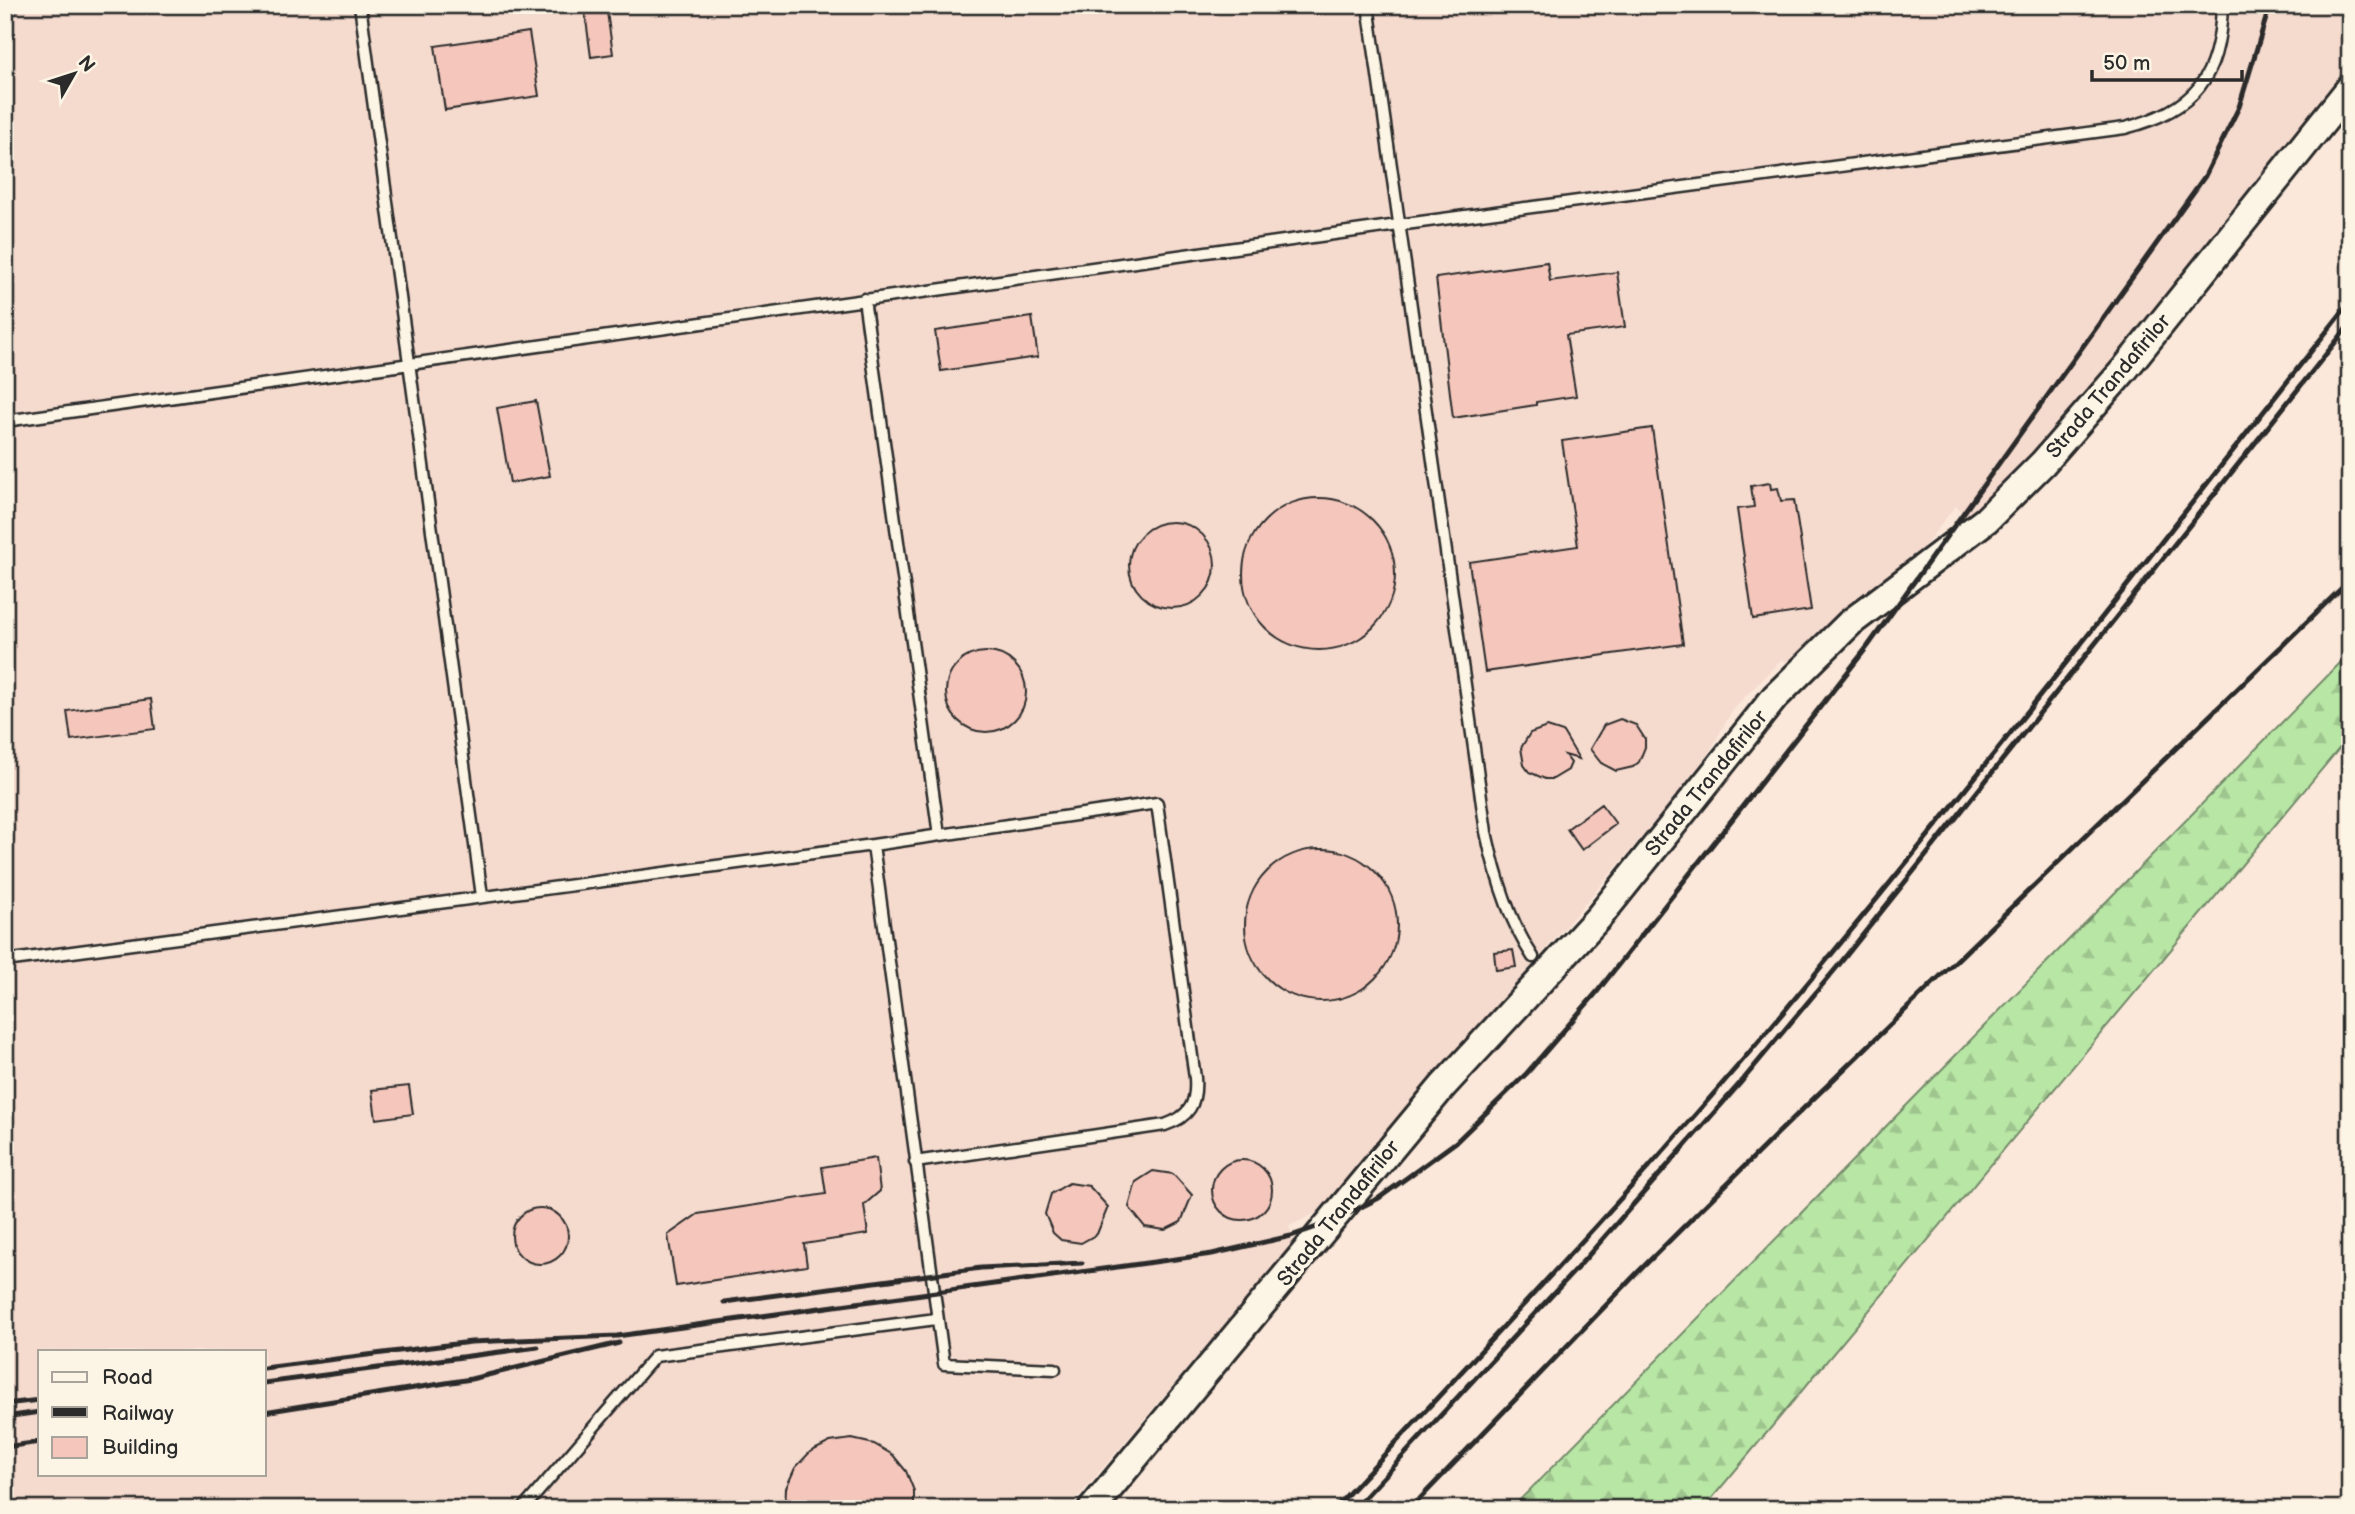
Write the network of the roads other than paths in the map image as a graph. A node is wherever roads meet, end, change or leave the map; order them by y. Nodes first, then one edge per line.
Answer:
1 (15, 5) edge
2 (360, 5) edge
3 (1368, 5) edge
4 (2222, 5) edge
5 (5, 6) edge
6 (2350, 88) edge
7 (1398, 225) junction
8 (864, 299) junction
9 (408, 366) junction
10 (5, 421) edge
11 (939, 835) junction
12 (873, 845) junction
13 (482, 896) junction
14 (1533, 957) dead end
15 (5, 961) edge
16 (915, 1162) junction
17 (936, 1319) junction
18 (1055, 1370) dead end
19 (523, 1509) edge
20 (1092, 1509) edge

1 - 5 lane
2 - 9 lane
3 - 7 lane
4 - 7 lane
6 - 20 main road, Strada Trandafirilor
7 - 8 lane
7 - 14 lane
8 - 9 lane
8 - 11 lane
9 - 10 lane
9 - 13 lane
11 - 12 lane
11 - 16 lane
12 - 13 lane
12 - 16 lane
13 - 15 lane
16 - 17 lane
17 - 18 lane
17 - 19 lane

